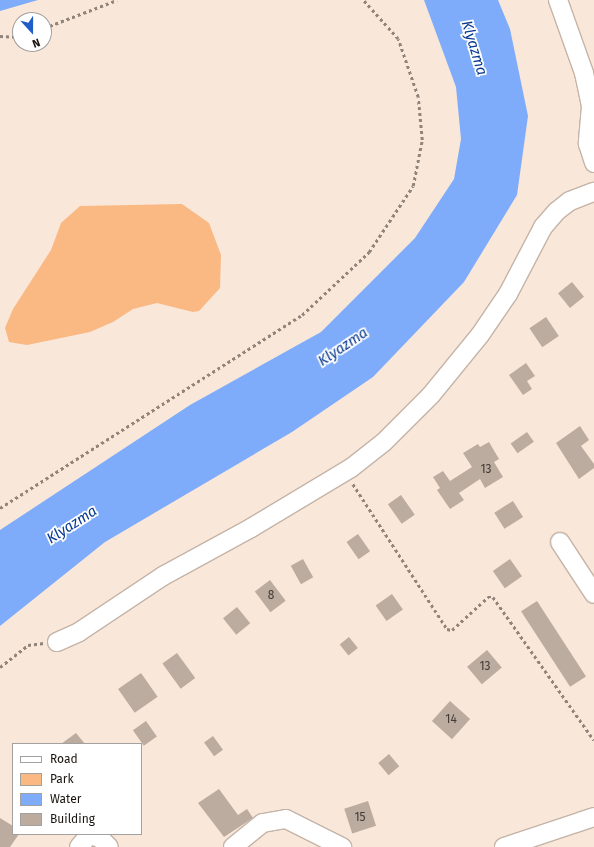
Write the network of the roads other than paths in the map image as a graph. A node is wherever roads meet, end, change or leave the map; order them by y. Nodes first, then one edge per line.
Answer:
1 (558, 0) edge
2 (594, 163) edge
3 (594, 192) edge
4 (560, 542) dead end
5 (594, 594) edge
6 (57, 642) road end
7 (594, 817) edge
8 (89, 835) edge
9 (92, 835) edge
10 (79, 847) edge
11 (109, 847) edge
12 (233, 847) edge
13 (342, 847) edge
14 (504, 847) edge

1 - 2 street
3 - 6 street
4 - 5 street
7 - 14 street
8 - 10 street
9 - 11 street
12 - 13 street

